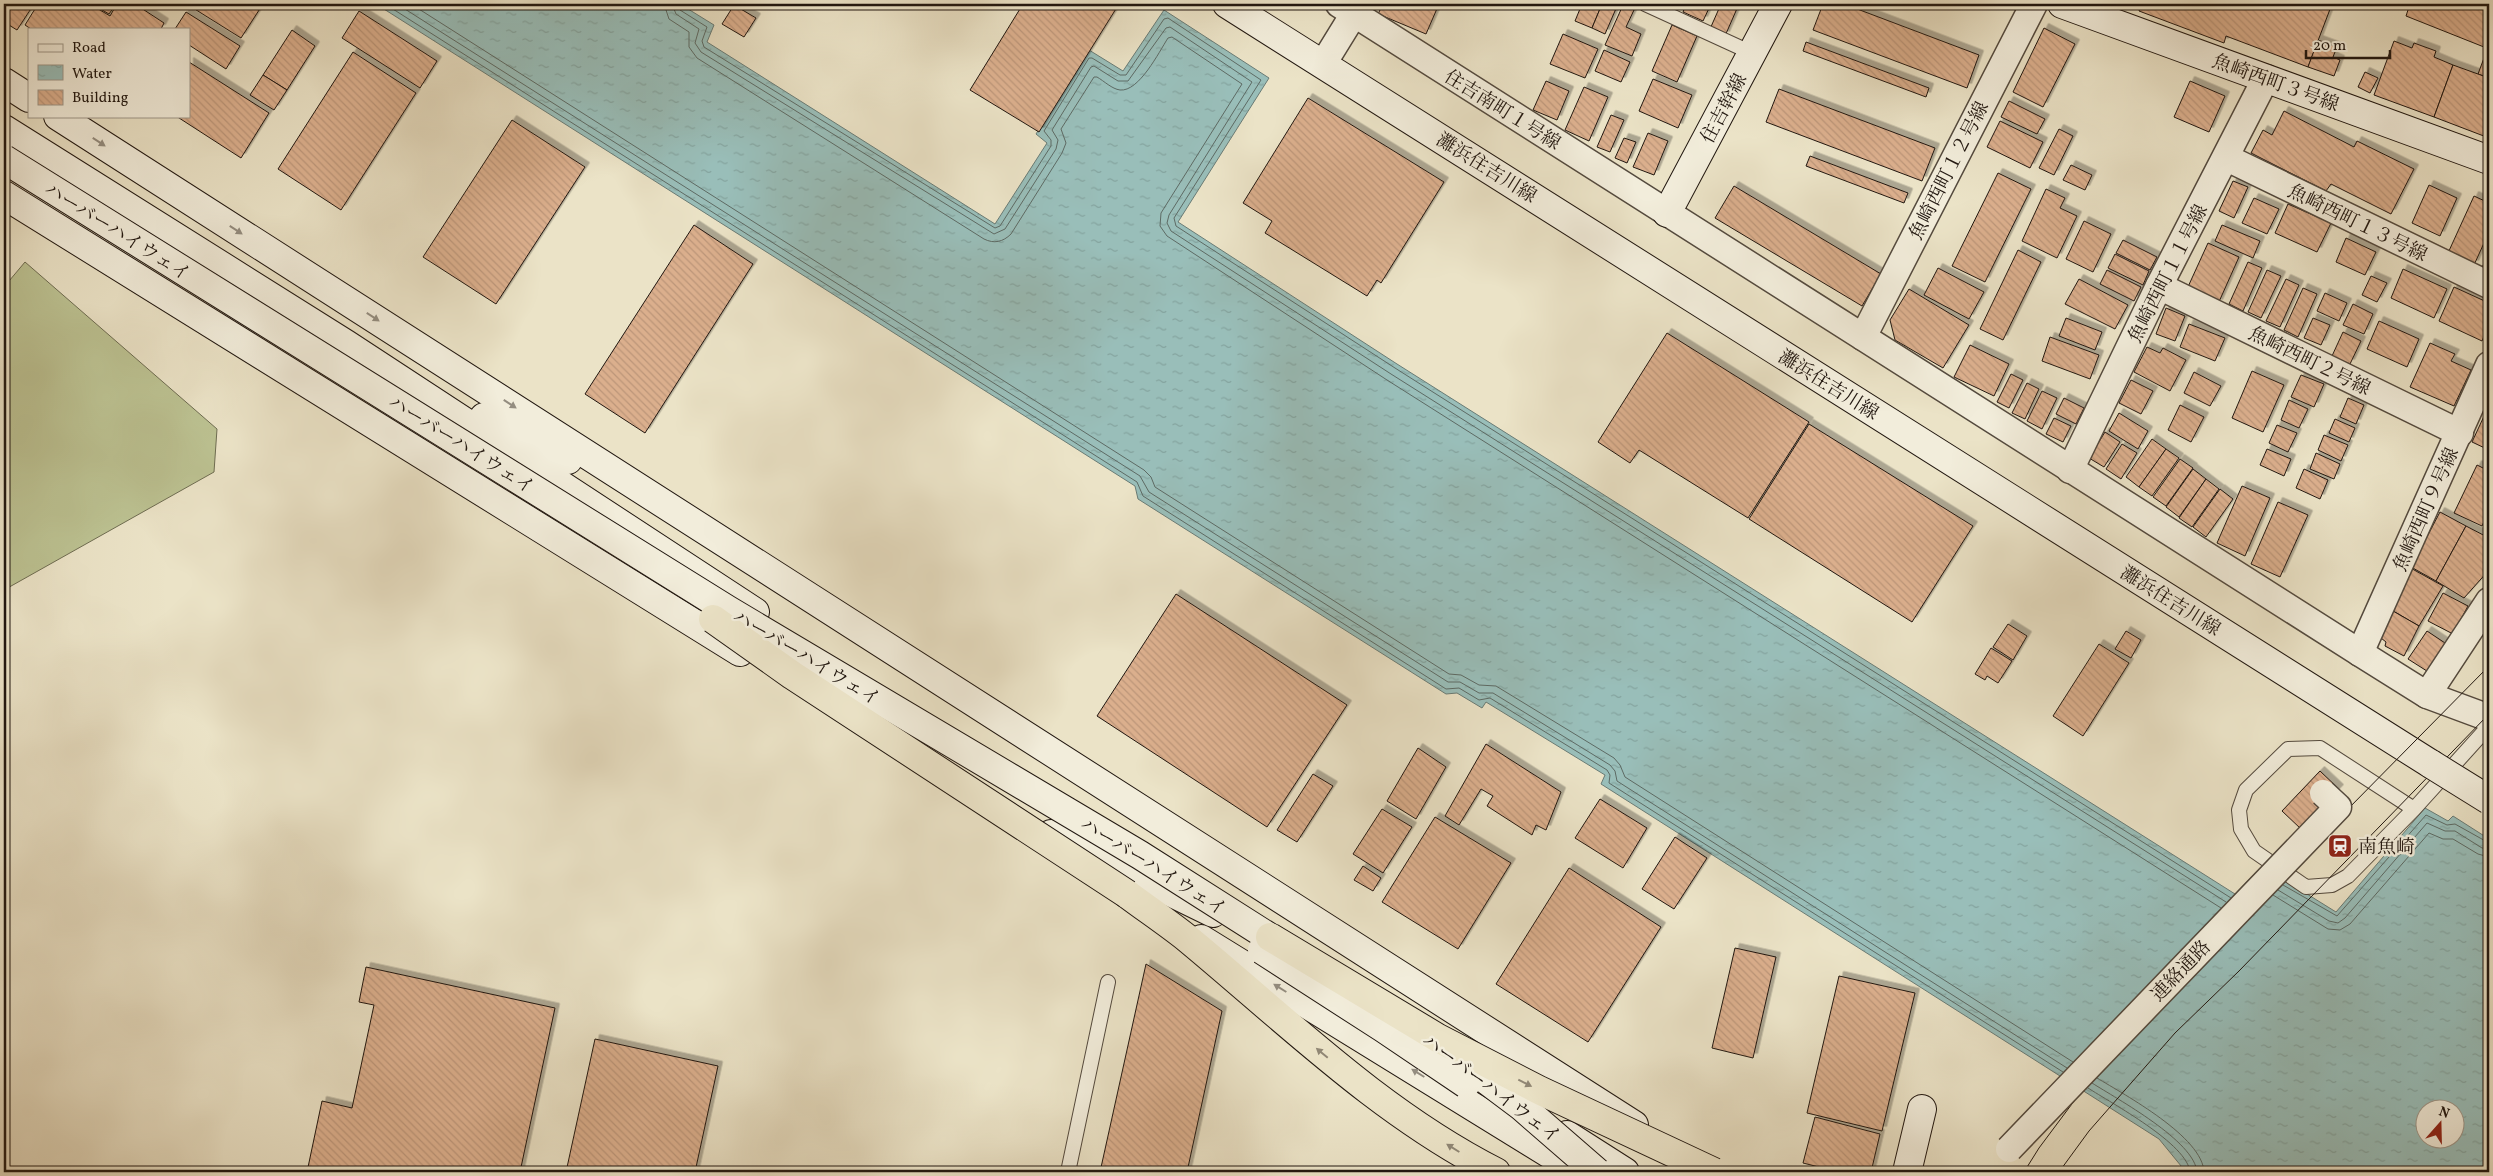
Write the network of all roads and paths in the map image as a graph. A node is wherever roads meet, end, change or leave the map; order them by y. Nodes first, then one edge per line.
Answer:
1 (1227, 4) edge
2 (1645, 4) edge
3 (1778, 4) edge
4 (2034, 4) edge
5 (2062, 4) edge
6 (1351, 7) edge
7 (1752, 53) junction
8 (1324, 64) junction
9 (2266, 78) junction
10 (4, 82) edge
11 (28, 97) edge
12 (61, 118) edge
13 (4, 129) edge
14 (2227, 158) junction
15 (4, 159) edge
16 (2489, 160) edge
17 (4, 178) edge
18 (4, 195) edge
19 (1668, 213) junction
20 (2489, 285) edge
21 (2160, 286) junction
22 (1863, 337) junction
23 (346, 344) junction
24 (2489, 365) edge
25 (2460, 433) junction
26 (2070, 470) junction
27 (553, 480) junction
28 (733, 546) junction
29 (2489, 601) edge
30 (718, 630) junction
31 (2360, 653) junction
32 (2428, 695) junction
33 (2489, 718) edge
34 (2489, 726) edge
35 (949, 783) junction
36 (2323, 793) dead end
37 (2489, 800) edge
38 (2414, 809) junction
39 (1236, 924) junction
40 (1270, 937) junction
41 (1108, 982) dead end
42 (1922, 1109) dead end
43 (2008, 1149) dead end
44 (1068, 1172) edge
45 (1496, 1172) edge
46 (1574, 1172) edge
47 (1579, 1172) edge
48 (1597, 1172) edge
49 (1625, 1172) edge
50 (1708, 1172) edge
51 (1714, 1172) edge
52 (1907, 1172) edge

1 - 8 street, 灘浜住吉川線
2 - 7 lane
3 - 7 street, 住吉幹線
4 - 22 street, 魚崎西町１２号線
5 - 9 street, 魚崎西町３号線
6 - 8 street
6 - 19 street, 住吉南町１号線
7 - 19 street, 住吉幹線
8 - 37 street, 灘浜住吉川線, bridge
9 - 14 street, 魚崎西町１１号線
9 - 16 street, 魚崎西町３号線
10 - 11 street
12 -> 28 street
13 - 23 street
14 - 20 street, 魚崎西町１３号線
14 - 21 street, 魚崎西町１１号線
15 - 40 street, ハーバーハイウェイ, bridge
17 - 30 street, ハーバーハイウェイ
18 - 30 street
19 - 22 street, 住吉南町１号線
21 - 25 street, 魚崎西町２号線
21 - 26 street, 魚崎西町１１号線
22 - 26 street, 住吉南町１号線
23 - 27 street
23 - 28 street
24 - 25 street, 魚崎西町９号線
25 - 31 street, 魚崎西町９号線
26 - 31 street, 住吉南町１号線
27 - 30 street
27 - 39 street
28 - 50 street
29 - 32 street
30 - 35 street
45 -> 30 highway, bridge
30 - 46 street, ハーバーハイウェイ, bridge
31 - 32 street, 住吉南町１号線
32 - 33 street, 住吉南町１号線
34 - 38 lane
35 - 39 street
47 -> 35 street
36 - 43 street, 連絡通路, bridge
38 - 38 lane
39 - 49 street, bridge
40 - 48 street, ハーバーハイウェイ, bridge
40 -> 51 highway, bridge
41 - 44 lane
42 - 52 street

